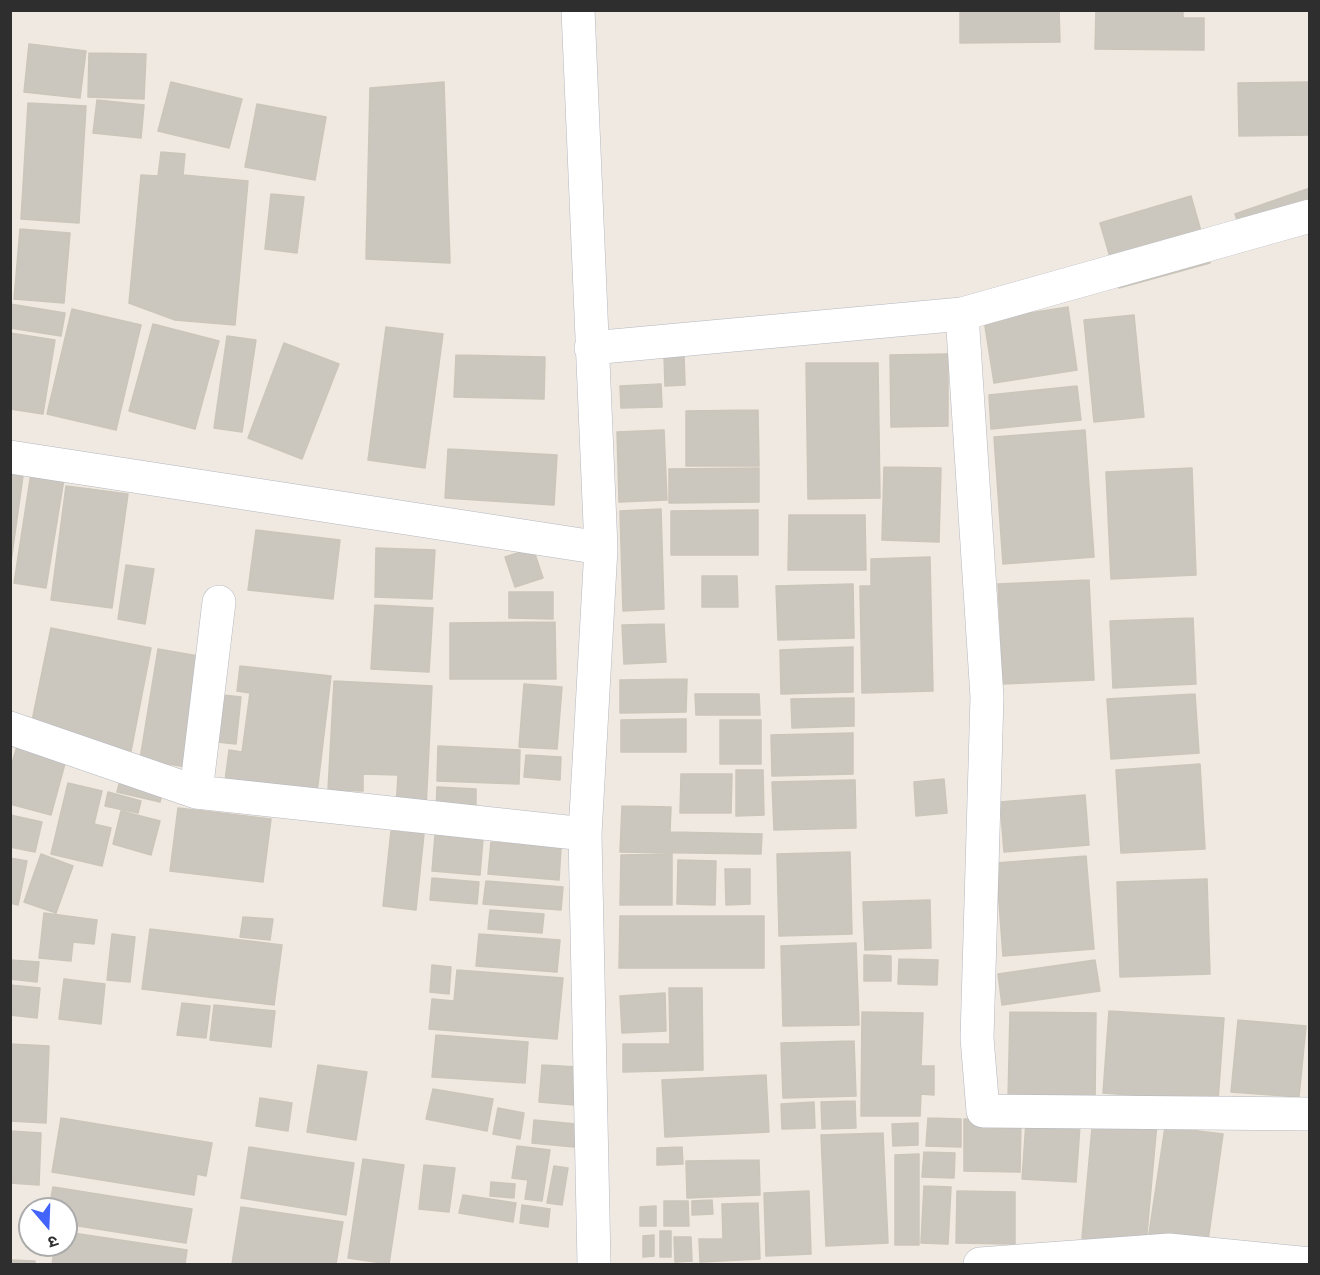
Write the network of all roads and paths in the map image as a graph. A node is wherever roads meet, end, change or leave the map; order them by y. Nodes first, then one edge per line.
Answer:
1 (578, 10) edge
2 (1310, 216) edge
3 (962, 314) junction
4 (591, 348) junction
5 (10, 457) edge
6 (601, 548) junction
7 (219, 602) dead end
8 (10, 728) edge
9 (196, 792) junction
10 (585, 834) junction
11 (1310, 1113) edge
12 (594, 1264) edge
13 (980, 1264) edge
14 (1310, 1264) edge

1 - 4 street
2 - 3 street
3 - 4 street
3 - 11 street
4 - 6 street
5 - 6 street
6 - 10 street
7 - 9 street
8 - 9 street
9 - 10 street
10 - 12 street
13 - 14 street

